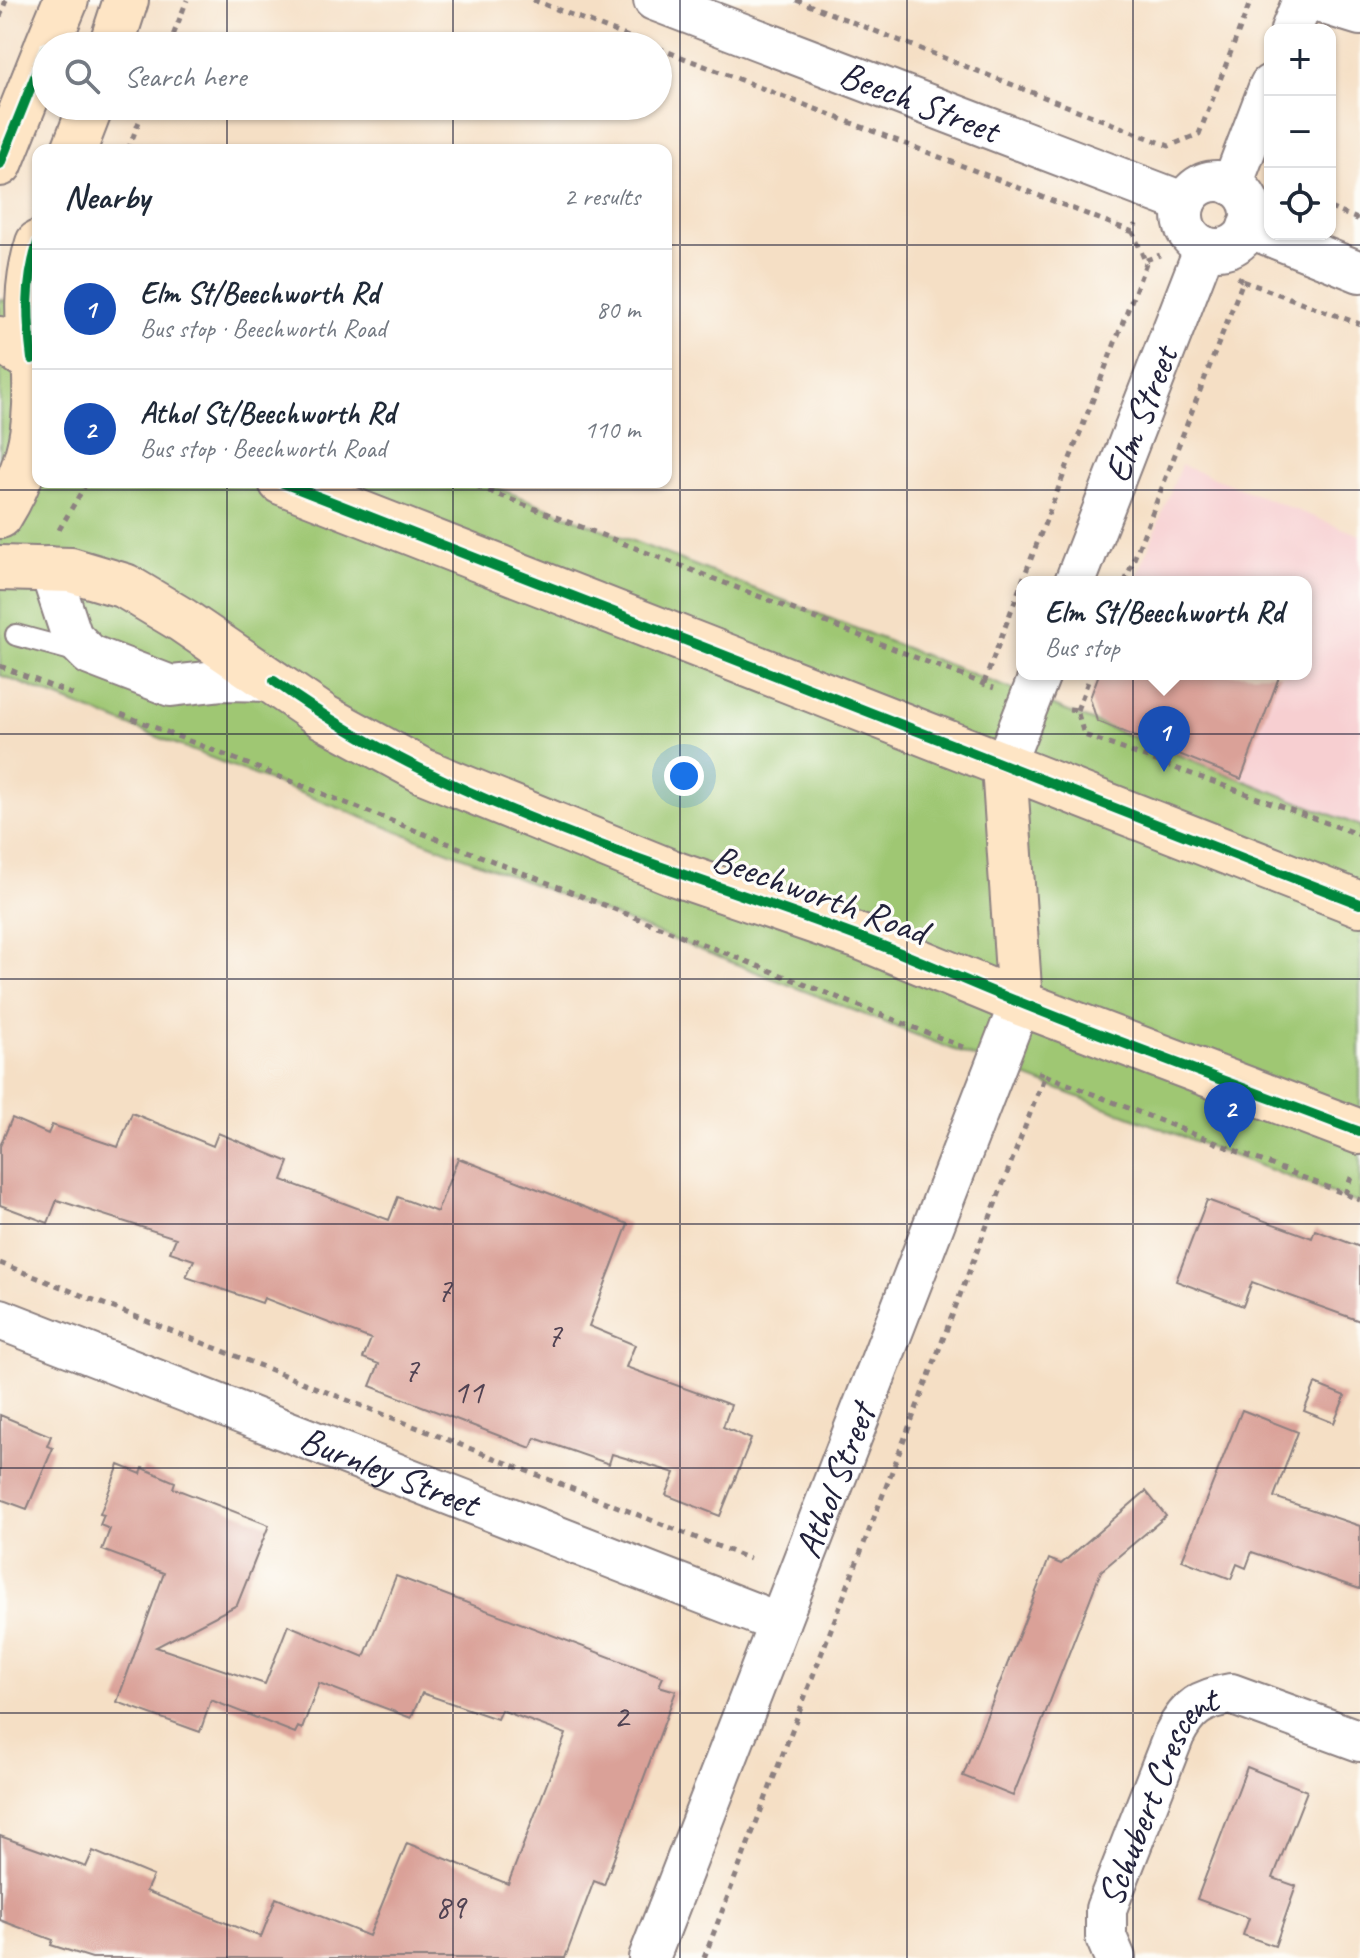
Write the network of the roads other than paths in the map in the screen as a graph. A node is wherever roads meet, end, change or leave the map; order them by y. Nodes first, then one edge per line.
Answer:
1 (66, 0) edge
2 (126, 0) edge
3 (654, 0) edge
4 (1303, 0) edge
5 (1311, 0) edge
6 (708, 10) edge
7 (1360, 15) edge
8 (1293, 24) edge
9 (53, 32) edge
10 (116, 32) edge
11 (32, 85) edge
12 (1266, 96) edge
13 (86, 120) edge
14 (76, 144) edge
15 (0, 164) edge
16 (1232, 185) junction
17 (1185, 203) junction
18 (1248, 227) junction
19 (1205, 247) junction
20 (32, 264) edge
21 (1360, 272) edge
22 (26, 356) edge
23 (32, 387) edge
24 (32, 448) edge
25 (296, 488) edge
26 (0, 516) edge
27 (49, 567) junction
28 (0, 568) edge
29 (1077, 576) edge
30 (16, 635) dead end
31 (90, 655) junction
32 (274, 681) junction
33 (1034, 688) edge
34 (1004, 766) junction
35 (1360, 904) edge
36 (1020, 1003) junction
37 (1360, 1132) edge
38 (0, 1319) edge
39 (779, 1623) junction
40 (1360, 1741) edge
41 (649, 1958) edge
42 (1115, 1958) edge

1 - 9 main road
2 - 10 main road
3 - 6 street, Beech Street
4 - 8 street
5 - 7 street
6 - 17 street, Beech Street
11 - 15 main road
12 - 16 street
13 - 14 main road
16 - 17 street
16 - 18 street
17 - 19 street
18 - 19 street
18 - 21 street
19 - 29 street, Elm Street
20 - 22 main road
22 - 23 main road
24 - 26 main road
25 - 34 main road
27 - 28 main road, Beechworth Road
27 - 31 street
27 - 32 main road, Beechworth Road
30 - 31 lane
31 - 32 street
32 - 36 main road, Beechworth Road
33 - 34 street
34 - 35 main road
34 - 36 main road
36 - 37 main road, Beechworth Road
36 - 39 street, Athol Street
38 - 39 street, Burnley Street
39 - 41 street, Athol Street
40 - 42 street, Schubert Crescent

